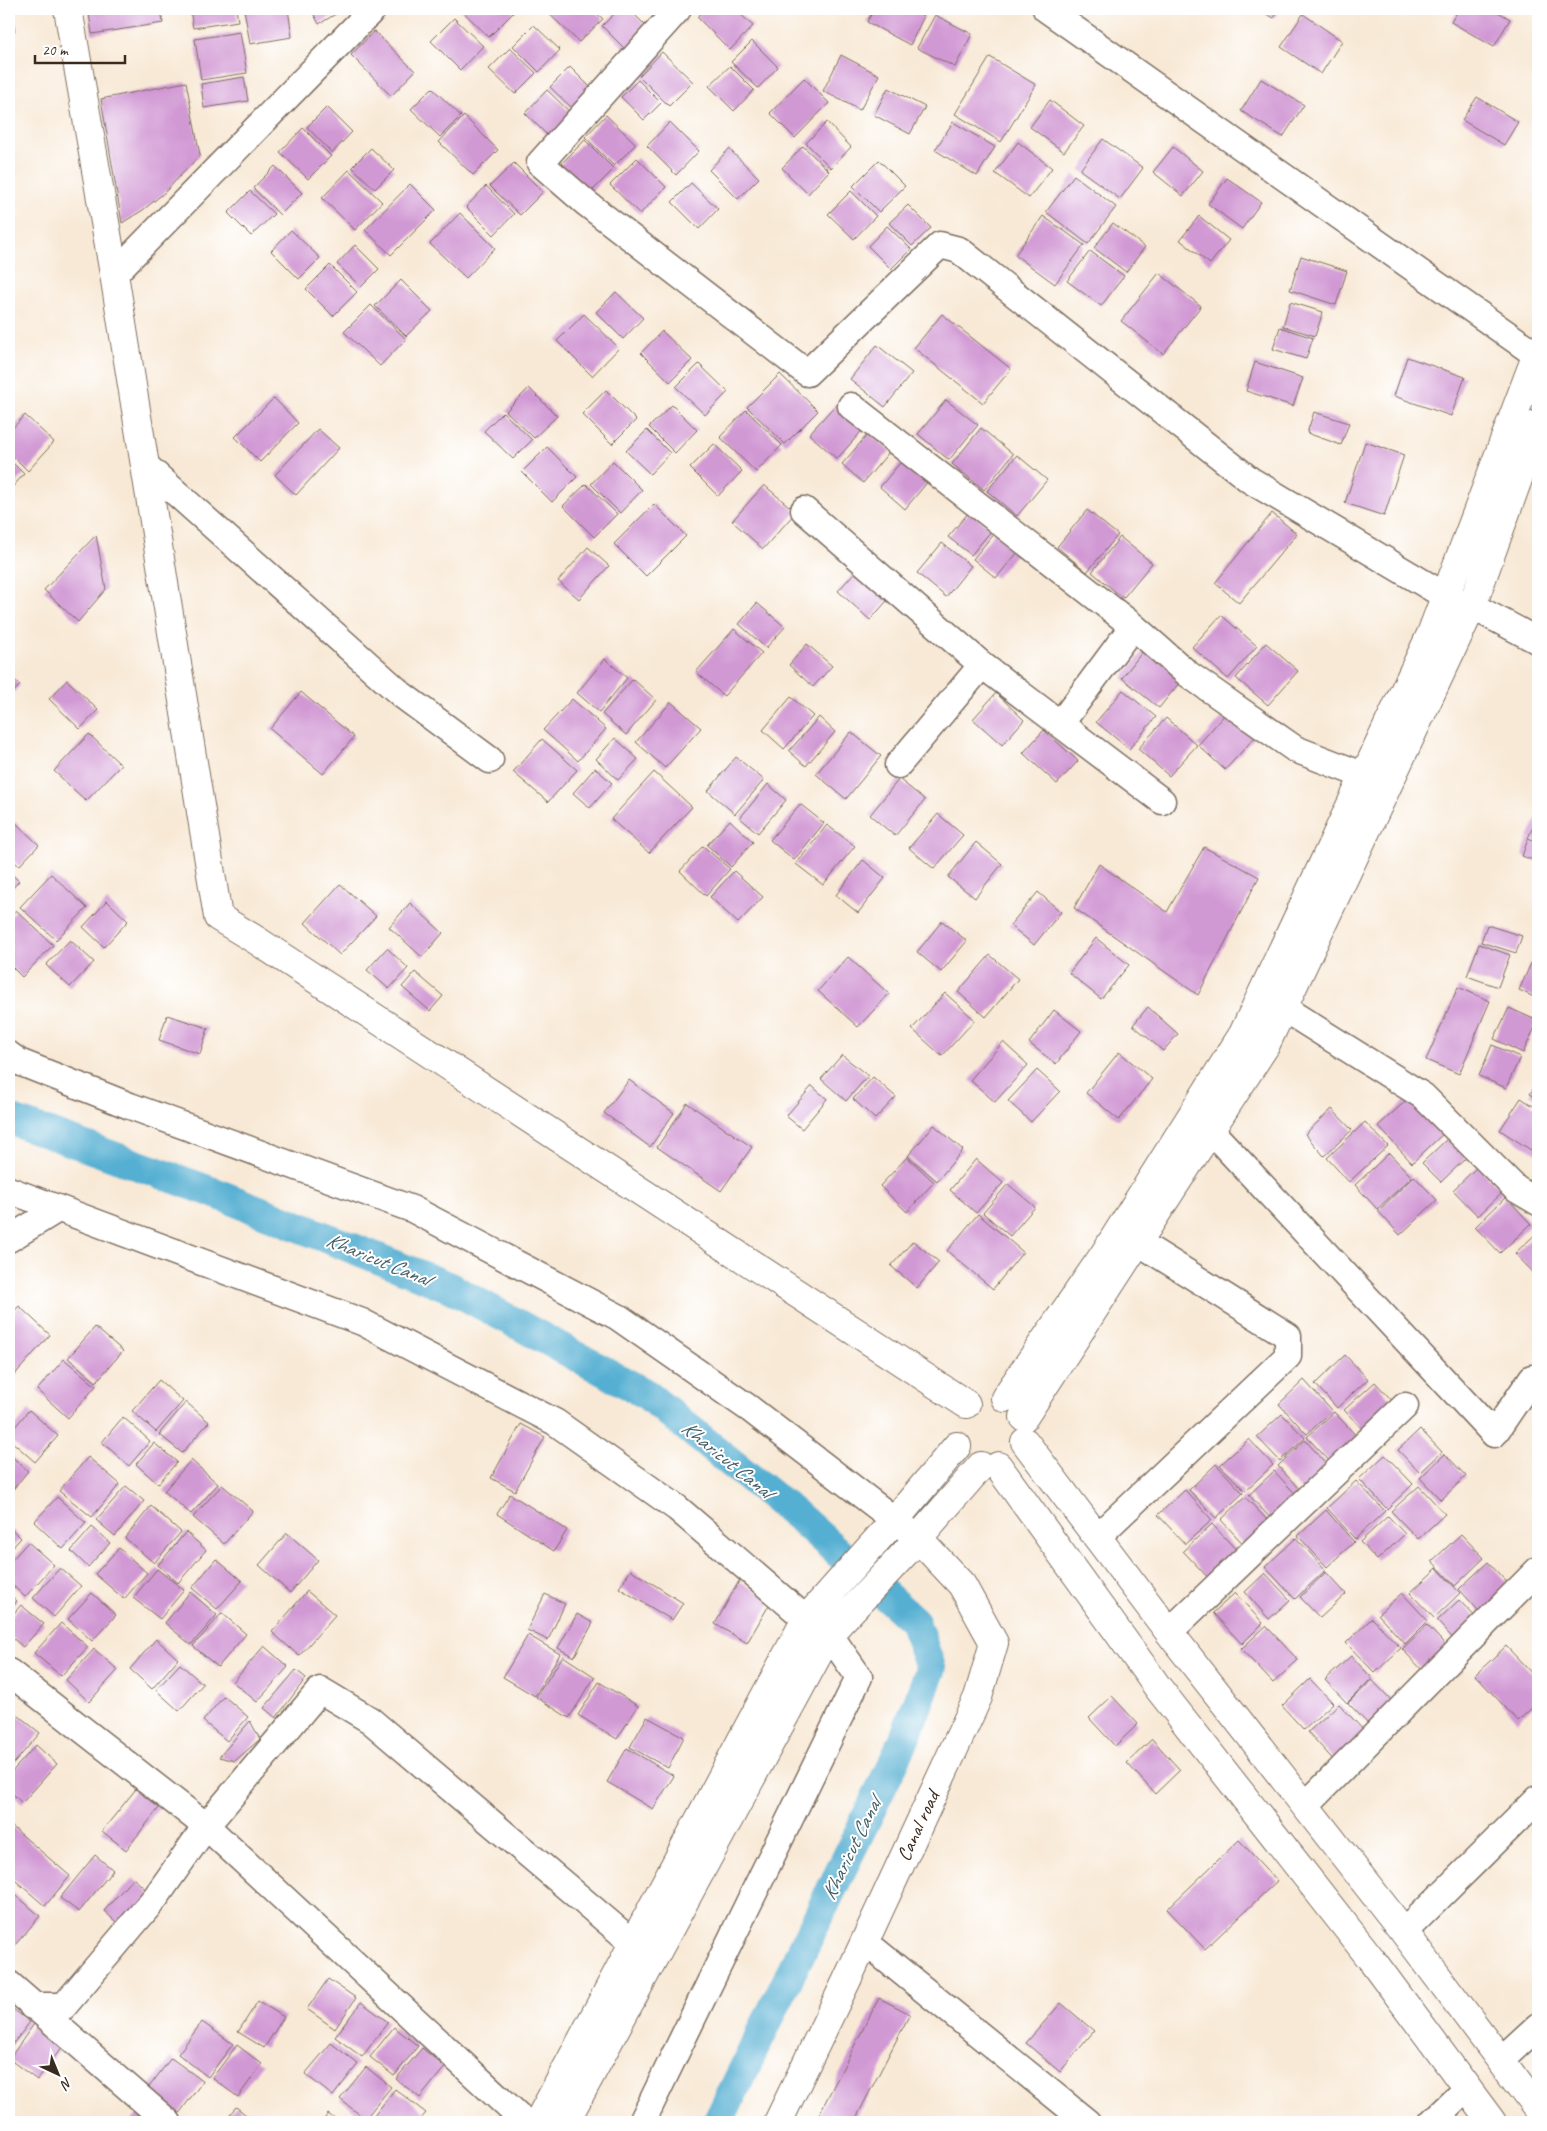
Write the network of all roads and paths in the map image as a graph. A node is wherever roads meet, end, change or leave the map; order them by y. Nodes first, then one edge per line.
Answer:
1 (68, 9) edge
2 (373, 9) edge
3 (678, 9) edge
4 (1046, 9) edge
5 (114, 274) junction
6 (1538, 354) edge
7 (851, 406) dead end
8 (1538, 424) edge
9 (145, 466) junction
10 (804, 510) dead end
11 (1447, 597) junction
12 (1472, 606) junction
13 (1133, 626) junction
14 (1538, 641) edge
15 (982, 665) junction
16 (1061, 723) junction
17 (490, 760) dead end
18 (898, 766) dead end
19 (1364, 776) junction
20 (1162, 801) dead end
21 (1282, 1008) junction
22 (9, 1056) edge
23 (1211, 1131) junction
24 (9, 1190) edge
25 (1538, 1202) edge
26 (58, 1209) junction
27 (9, 1239) edge
28 (1138, 1242) junction
29 (1536, 1376) edge
30 (1005, 1398) junction
31 (966, 1404) junction
32 (1405, 1406) dead end
33 (1024, 1429) junction
34 (957, 1446) junction
35 (990, 1466) junction
36 (889, 1527) junction
37 (1097, 1537) junction
38 (912, 1545) junction
39 (1538, 1570) edge
40 (806, 1619) junction
41 (1169, 1632) junction
42 (829, 1634) junction
43 (1193, 1662) junction
44 (9, 1672) edge
45 (1159, 1689) junction
46 (1538, 1799) edge
47 (1306, 1805) junction
48 (206, 1826) junction
49 (1404, 1932) junction
50 (864, 1942) junction
51 (633, 1943) junction
52 (9, 1984) edge
53 (32, 2006) junction
54 (1538, 2026) edge
55 (1501, 2060) junction
56 (1467, 2088) junction
57 (1538, 2110) edge
58 (168, 2122) edge
59 (525, 2122) edge
60 (538, 2122) edge
61 (565, 2122) edge
62 (642, 2122) edge
63 (778, 2122) edge
64 (1087, 2122) edge
65 (1432, 2122) edge
66 (1492, 2122) edge

1 - 5 street
2 - 5 street
3 - 11 street
4 - 6 street
5 - 9 street
6 - 11 street
7 - 13 street
8 - 12 street
9 - 17 street
9 - 31 street
10 - 15 street
11 - 12 street
11 - 19 street
12 - 14 street
12 - 21 street
13 - 16 street
13 - 19 street
15 - 16 street
15 - 18 street
16 - 20 street
19 - 30 street
21 - 23 street
21 - 25 street
22 - 36 street
23 - 28 street
23 - 29 street
24 - 26 street
26 - 27 street
26 - 40 street
28 - 33 street
28 - 37 street
30 - 31 street
30 - 33 street
31 - 34 street
32 - 41 street
33 - 35 street
33 - 37 street
34 - 35 street
34 - 36 street
35 - 38 street
35 - 45 street
36 - 38 street
36 - 40 street
37 - 41 street
38 - 42 street
38 - 50 street, Canal road
39 - 47 street
40 - 42 street
40 - 51 street
41 - 43 street
42 - 61 street
42 - 62 street
43 - 45 street
43 - 47 street
44 - 48 street
45 - 56 street
46 - 49 street
47 - 49 street
48 - 51 street
48 - 53 street
48 - 59 street
49 - 55 street
50 - 63 street, Canal road
50 - 64 street
51 - 60 street
52 - 53 street
53 - 58 street
54 - 55 street
55 - 57 street
56 - 65 street
56 - 66 street

